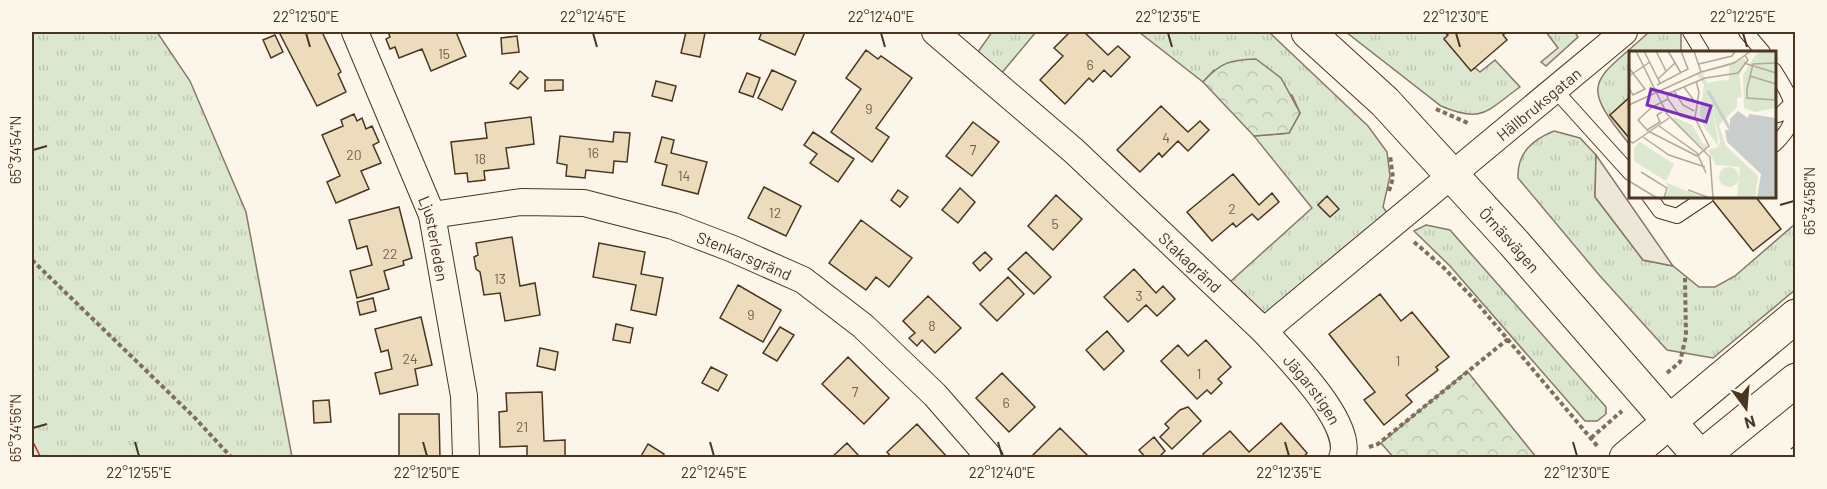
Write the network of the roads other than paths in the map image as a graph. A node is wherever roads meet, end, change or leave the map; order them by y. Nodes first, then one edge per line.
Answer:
1 (355, 32) edge
2 (935, 32) edge
3 (1308, 32) edge
4 (1624, 32) edge
5 (1690, 32) edge
6 (1746, 32) edge
7 (1701, 51) edge
8 (1762, 51) edge
9 (1776, 73) edge
10 (1556, 91) junction
11 (1793, 102) junction
12 (1776, 116) edge
13 (1776, 143) edge
14 (1629, 172) edge
15 (1452, 175) junction
16 (1650, 198) edge
17 (1704, 198) edge
18 (432, 215) junction
19 (1796, 316) edge
20 (1264, 331) junction
21 (1796, 380) edge
22 (1671, 420) junction
23 (1343, 453) edge
24 (1700, 457) edge
25 (466, 458) edge
26 (990, 458) edge
27 (1626, 458) edge

1 - 18 street, Ljusterleden
2 - 20 street, Stakagränd
3 - 15 street, Örnäsvägen
4 - 10 street, Hällbruksgatan
5 - 7 lane
6 - 8 lane
9 - 11 lane
10 - 14 lane
10 - 15 street, Hällbruksgatan
11 - 12 lane
11 - 13 lane
15 - 20 street
15 - 22 street, Örnäsvägen
16 - 17 lane
18 - 25 street, Ljusterleden
18 - 26 street, Stenkarsgränd
19 - 22 street
20 - 23 street, Jägarstigen
21 - 24 street
22 - 24 street, Örnäsvägen
22 - 27 street

